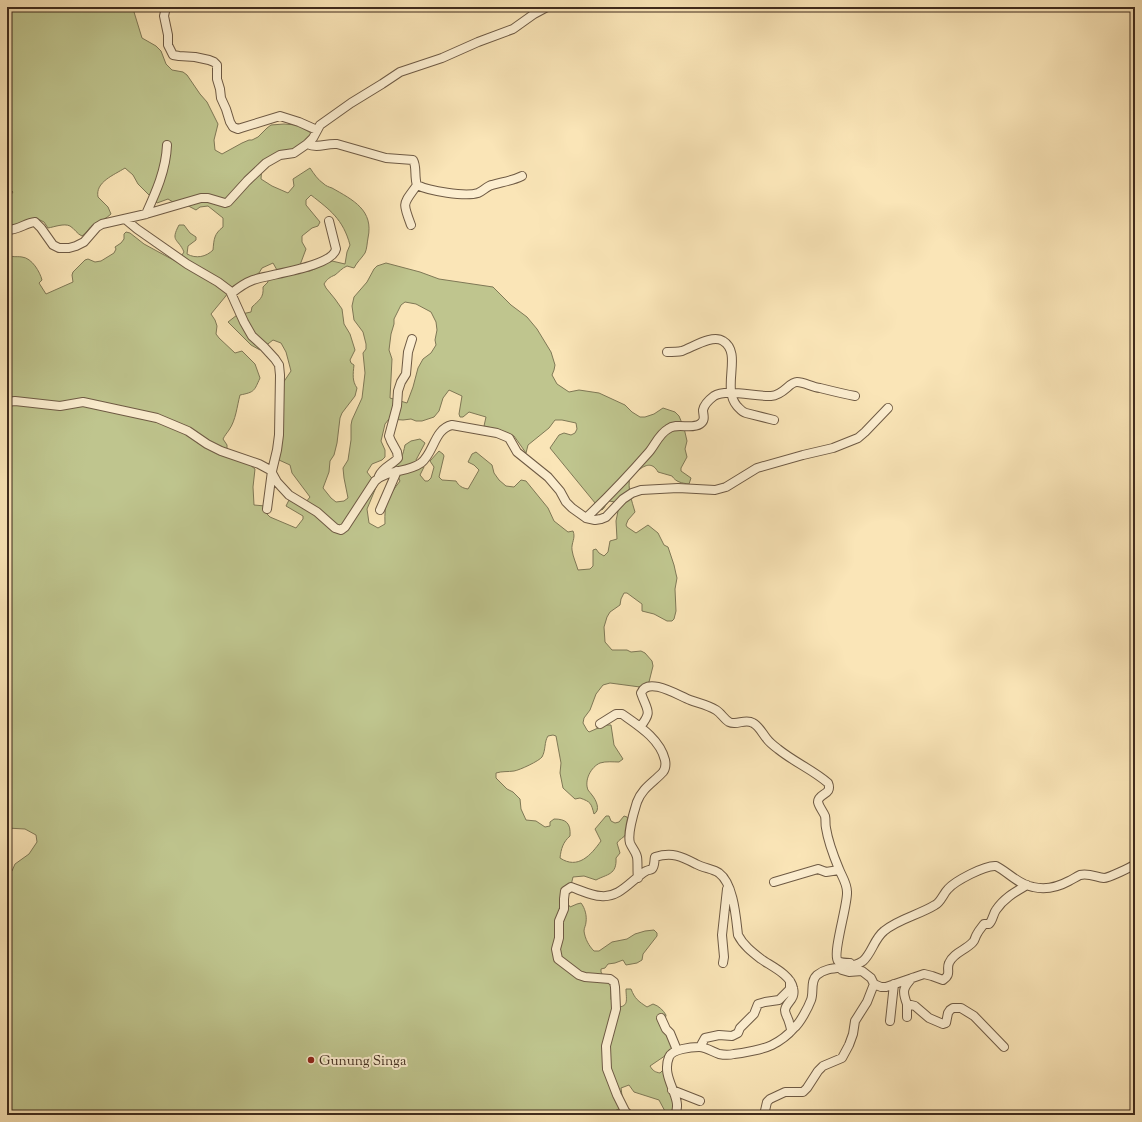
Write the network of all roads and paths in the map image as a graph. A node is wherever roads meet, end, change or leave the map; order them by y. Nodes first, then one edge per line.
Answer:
1 (166, 7) edge
2 (547, 7) edge
3 (317, 130) junction
4 (307, 144) junction
5 (167, 145) dead end
6 (522, 176) dead end
7 (417, 185) junction
8 (146, 214) junction
9 (125, 219) junction
10 (329, 221) dead end
11 (411, 224) dead end
12 (7, 230) edge
13 (232, 293) junction
14 (412, 339) dead end
15 (667, 352) dead end
16 (731, 393) junction
17 (856, 396) dead end
18 (7, 402) edge
19 (888, 408) dead end
20 (774, 420) dead end
21 (397, 471) junction
22 (272, 472) junction
23 (379, 477) junction
24 (267, 509) dead end
25 (380, 510) dead end
26 (586, 518) junction
27 (600, 724) dead end
28 (640, 727) junction
29 (1135, 864) edge
30 (839, 870) junction
31 (638, 878) junction
32 (774, 882) dead end
33 (727, 884) junction
34 (1027, 885) junction
35 (723, 963) dead end
36 (858, 963) junction
37 (835, 968) junction
38 (912, 977) junction
39 (790, 980) junction
40 (874, 984) junction
41 (894, 984) junction
42 (906, 1004) junction
43 (907, 1017) dead end
44 (661, 1018) dead end
45 (890, 1021) dead end
46 (791, 1031) junction
47 (700, 1047) junction
48 (1004, 1047) dead end
49 (677, 1050) junction
50 (672, 1090) junction
51 (700, 1101) dead end
52 (629, 1115) edge
53 (675, 1115) edge
54 (764, 1115) edge

1 - 3 street
2 - 3 street
3 - 4 street
4 - 7 street
4 - 8 street
5 - 8 street
6 - 7 street
7 - 11 street
8 - 9 street
9 - 12 street
9 - 13 street
10 - 13 street
13 - 22 street
14 - 23 street
15 - 16 street
16 - 17 street
16 - 20 street
16 - 26 street
18 - 22 street
19 - 26 street
21 - 23 street
21 - 25 street
21 - 26 street
22 - 23 street
22 - 24 street
27 - 28 street
28 - 30 street
28 - 31 street
29 - 34 street
30 - 32 street
30 - 36 street
31 - 33 street
31 - 52 street
33 - 35 street
33 - 39 street
34 - 36 street
34 - 38 street
36 - 37 street
37 - 40 street
37 - 46 street
38 - 41 street
38 - 42 street
39 - 46 street
39 - 47 street
40 - 41 street
40 - 54 street
41 - 45 street
42 - 43 street
42 - 48 street
44 - 49 street
46 - 47 street
47 - 49 street
49 - 50 street
50 - 51 street
50 - 53 street

